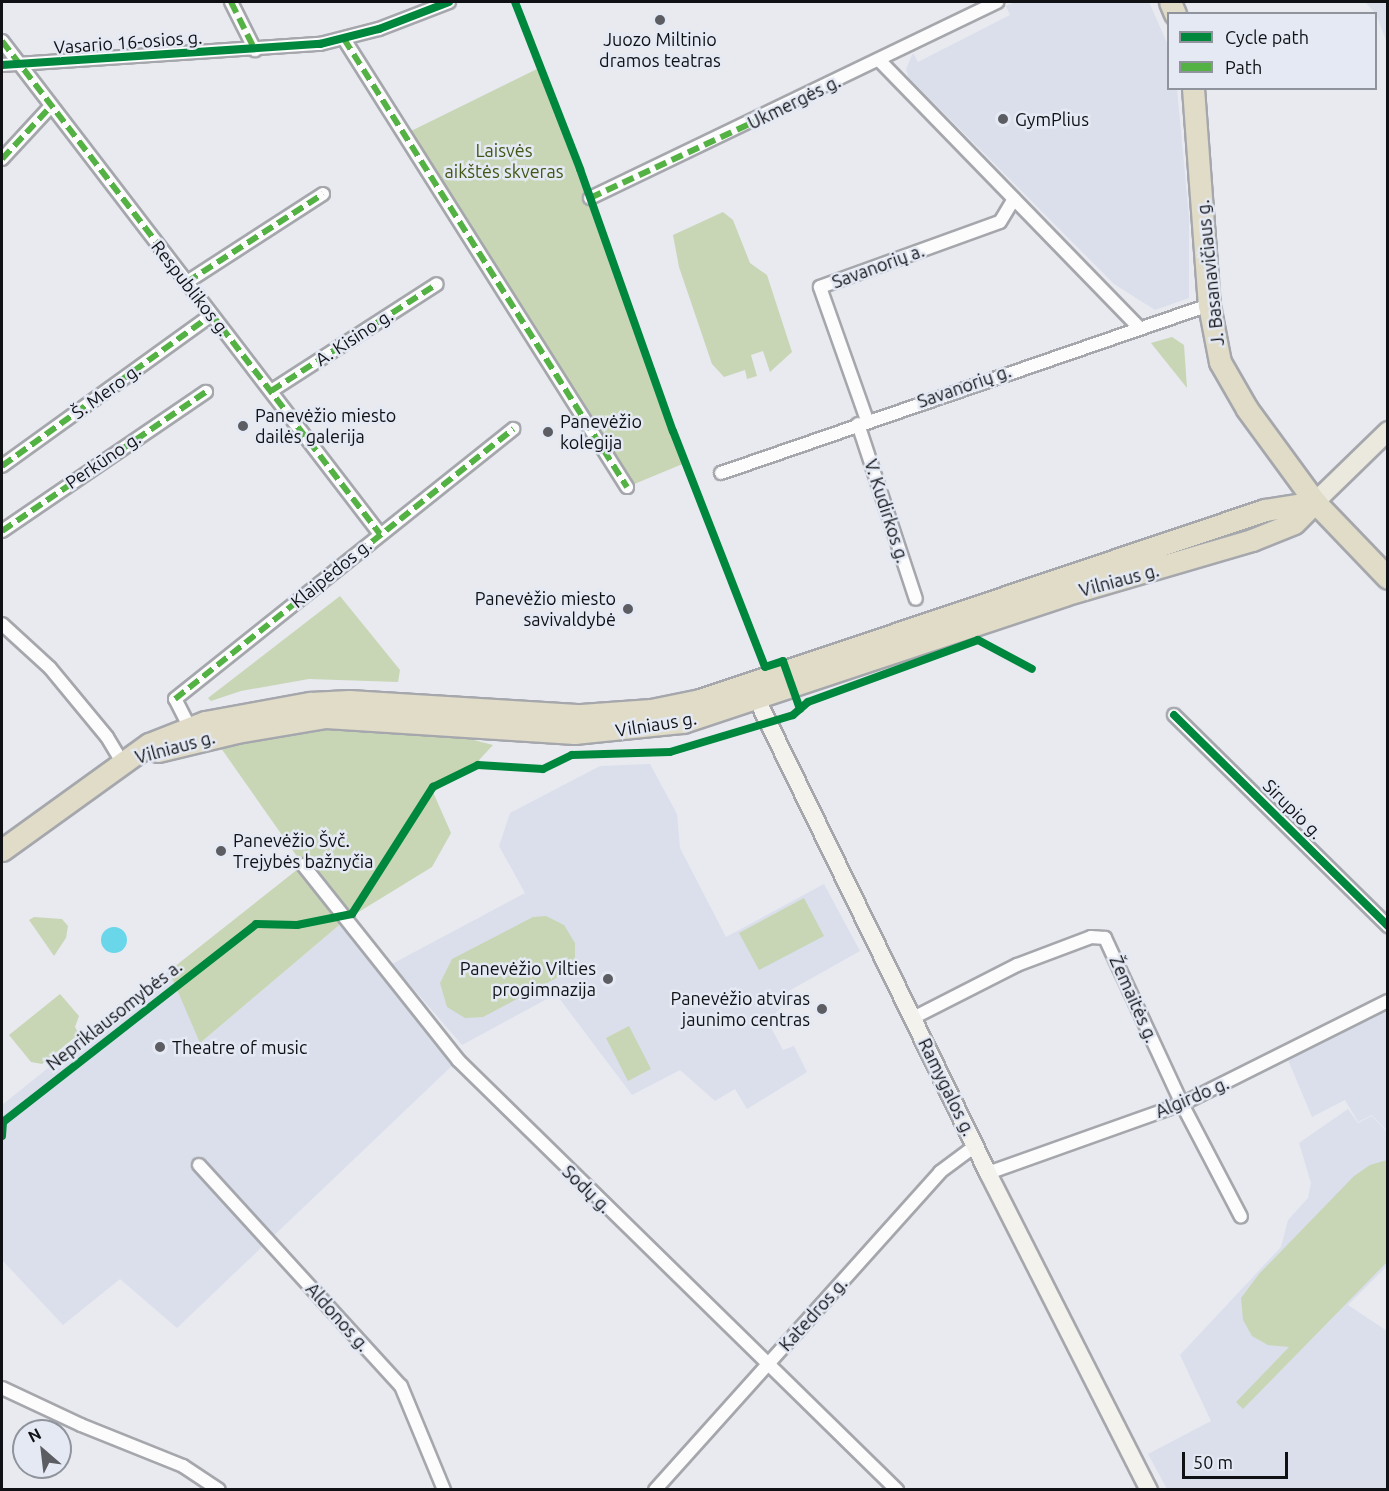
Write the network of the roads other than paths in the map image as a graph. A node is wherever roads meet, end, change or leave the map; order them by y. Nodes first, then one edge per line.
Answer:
1 (231, 2) edge
2 (449, 2) edge
3 (997, 2) edge
4 (345, 39) junction
5 (2, 41) edge
6 (255, 50) junction
7 (879, 60) junction
8 (20, 64) junction
9 (2, 65) edge
10 (1193, 90) edge
11 (51, 106) junction
12 (2, 159) edge
13 (323, 194) dead end
14 (590, 198) dead end
15 (1014, 199) junction
16 (187, 282) junction
17 (436, 284) dead end
18 (1209, 304) junction
19 (211, 315) junction
20 (1139, 327) junction
21 (271, 391) junction
22 (206, 392) dead end
23 (862, 422) junction
24 (513, 429) dead end
25 (1388, 431) edge
26 (2, 465) edge
27 (721, 473) dead end
28 (627, 488) dead end
29 (1316, 502) junction
30 (2, 531) edge
31 (380, 534) junction
32 (1388, 578) edge
33 (916, 599) dead end
34 (2, 624) edge
35 (753, 691) junction
36 (1174, 715) dead end
37 (193, 734) junction
38 (122, 762) junction
39 (2, 850) edge
40 (303, 865) dead end
41 (1388, 926) edge
42 (1388, 1001) edge
43 (913, 1018) junction
44 (1182, 1104) junction
45 (975, 1146) junction
46 (199, 1165) dead end
47 (988, 1173) junction
48 (1241, 1217) dead end
49 (768, 1365) junction
50 (2, 1388) edge
51 (219, 1490) edge
52 (444, 1490) edge
53 (656, 1490) edge
54 (897, 1490) edge
55 (1149, 1490) edge

1 - 6 street
2 - 4 street, Vasario 16-osios g.
3 - 7 street, Ukmergės g.
4 - 6 street, Vasario 16-osios g.
4 - 28 street
5 - 8 street, Respublikos g.
6 - 8 street, Vasario 16-osios g.
7 - 14 street, Ukmergės g.
7 - 15 street
8 - 9 street, Vasario 16-osios g.
8 - 11 street, Respublikos g.
10 - 18 highway, J. Basanavičiaus g.
11 - 12 street
11 - 16 street, Respublikos g.
13 - 16 street
15 - 20 street
15 - 23 street, Savanorių a.
16 - 19 street, Respublikos g.
17 - 21 street, A. Kisino g.
18 - 20 street, Savanorių g.
18 - 29 highway, J. Basanavičiaus g.
19 - 21 street, Respublikos g.
19 - 26 street, Š. Mero g.
20 - 23 street, Savanorių g.
21 - 31 street, Respublikos g.
22 - 30 street, Perkūno g.
23 - 27 street, Savanorių g.
23 - 33 street, V. Kudirkos g.
24 - 31 street, Klaipėdos g.
25 - 29 main road
29 - 32 highway, J. Basanavičiaus g.
29 - 35 highway, Vilniaus g.
31 - 37 street, Klaipėdos g.
34 - 38 street
35 - 37 highway, Vilniaus g.
35 - 43 main road, Ramygalos g.
36 - 41 street, Sirupio g.
37 - 38 highway, Vilniaus g.
38 - 39 highway
40 - 49 street, Sodų g.
42 - 44 street, Algirdo g.
43 - 44 street, Žemaitės g.
43 - 45 main road, Ramygalos g.
44 - 47 street, Algirdo g.
44 - 48 street, Žemaitės g.
45 - 47 main road, Ramygalos g.
45 - 49 street, Katedros g.
46 - 52 street, Aldonos g.
47 - 55 main road, Ramygalos g.
49 - 53 street, Katedros g.
49 - 54 street, Sodų g.
50 - 51 street

